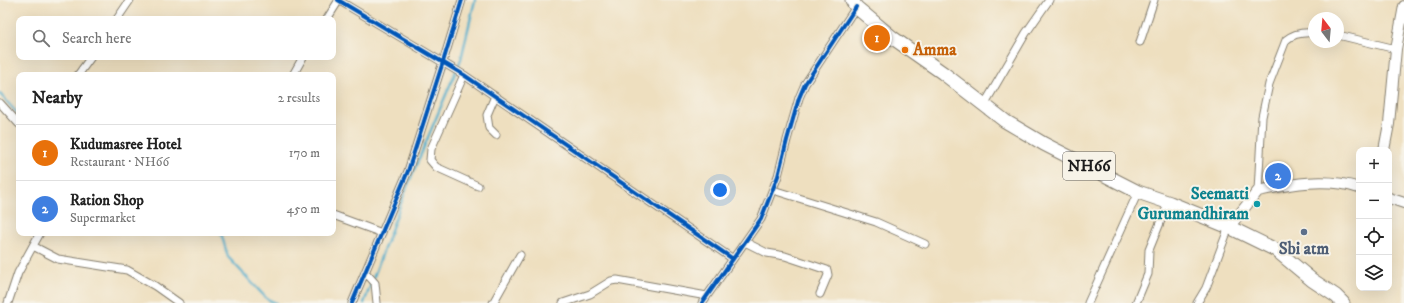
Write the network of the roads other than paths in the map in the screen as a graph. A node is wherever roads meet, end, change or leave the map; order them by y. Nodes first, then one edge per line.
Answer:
1 (130, 0) edge
2 (339, 0) edge
3 (462, 0) edge
4 (1049, 0) edge
5 (1154, 0) edge
6 (854, 4) edge
7 (1404, 6) edge
8 (119, 16) edge
9 (329, 16) edge
10 (1308, 32) edge
11 (1344, 36) edge
12 (1140, 42) dead end
13 (1396, 49) junction
14 (88, 60) edge
15 (301, 60) edge
16 (445, 64) junction
17 (80, 72) edge
18 (295, 72) edge
19 (462, 74) junction
20 (495, 96) junction
21 (0, 103) edge
22 (984, 105) junction
23 (16, 121) edge
24 (496, 135) dead end
25 (1385, 147) edge
26 (478, 186) dead end
27 (1356, 187) edge
28 (773, 190) junction
29 (1258, 191) junction
30 (1138, 192) junction
31 (1392, 199) edge
32 (1170, 202) junction
33 (1404, 203) edge
34 (336, 216) edge
35 (1229, 227) junction
36 (382, 234) junction
37 (38, 236) edge
38 (745, 242) junction
39 (925, 244) dead end
40 (33, 246) junction
41 (520, 255) dead end
42 (733, 259) junction
43 (367, 274) junction
44 (820, 294) dead end
45 (707, 296) junction
46 (8, 303) edge
47 (179, 303) edge
48 (352, 303) edge
49 (377, 303) edge
50 (493, 303) edge
51 (563, 303) edge
52 (702, 303) edge
53 (1088, 303) edge
54 (1136, 303) edge
55 (1197, 303) edge
56 (1343, 303) edge

1 - 8 street
2 - 9 street
2 - 16 street
3 - 16 street
4 - 22 street
5 - 12 street
6 - 22 highway, NH66 / NH66
6 - 28 street
7 - 13 street
10 - 29 street
11 - 13 street
13 - 25 street
14 - 17 street
15 - 18 street
16 - 19 street
16 - 36 street
19 - 20 street
19 - 26 street
20 - 24 street
20 - 42 street
21 - 23 street
22 - 30 highway, NH66 / NH66
27 - 29 street
28 - 38 street
28 - 39 street
29 - 35 street
30 - 32 highway, NH66 / NH66
30 - 53 street
31 - 33 street
32 - 35 highway, NH66 / NH66
32 - 54 street
34 - 36 street
35 - 55 street
35 - 56 highway, NH66 / NH66
36 - 43 street
37 - 40 street
38 - 42 street
38 - 44 street
40 - 46 street
40 - 47 street
41 - 50 street
42 - 45 street
43 - 48 street
43 - 49 street
45 - 51 street
45 - 52 street

